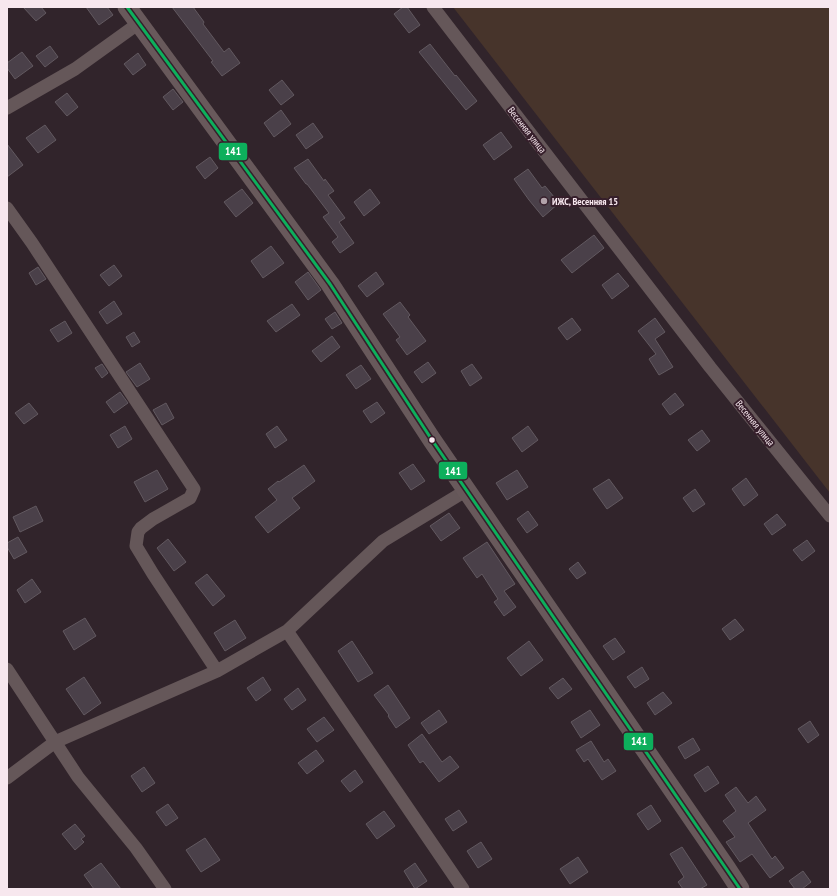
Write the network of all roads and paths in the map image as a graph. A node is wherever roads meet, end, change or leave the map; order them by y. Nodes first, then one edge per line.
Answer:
1 (127, 7) edge
2 (433, 7) edge
3 (139, 23) junction
4 (7, 108) edge
5 (7, 208) edge
6 (467, 490) junction
7 (830, 516) edge
8 (287, 631) junction
9 (7, 669) edge
10 (217, 671) junction
11 (55, 742) junction
12 (7, 778) edge
13 (165, 889) edge
14 (463, 889) edge
15 (740, 889) edge

1 - 3 street
2 - 7 street, Весенняя улица
3 - 4 street
3 - 6 street
5 - 10 street
6 - 8 street
6 - 15 street
8 - 10 street
8 - 14 street
9 - 11 street
10 - 11 street
11 - 12 street
11 - 13 street

